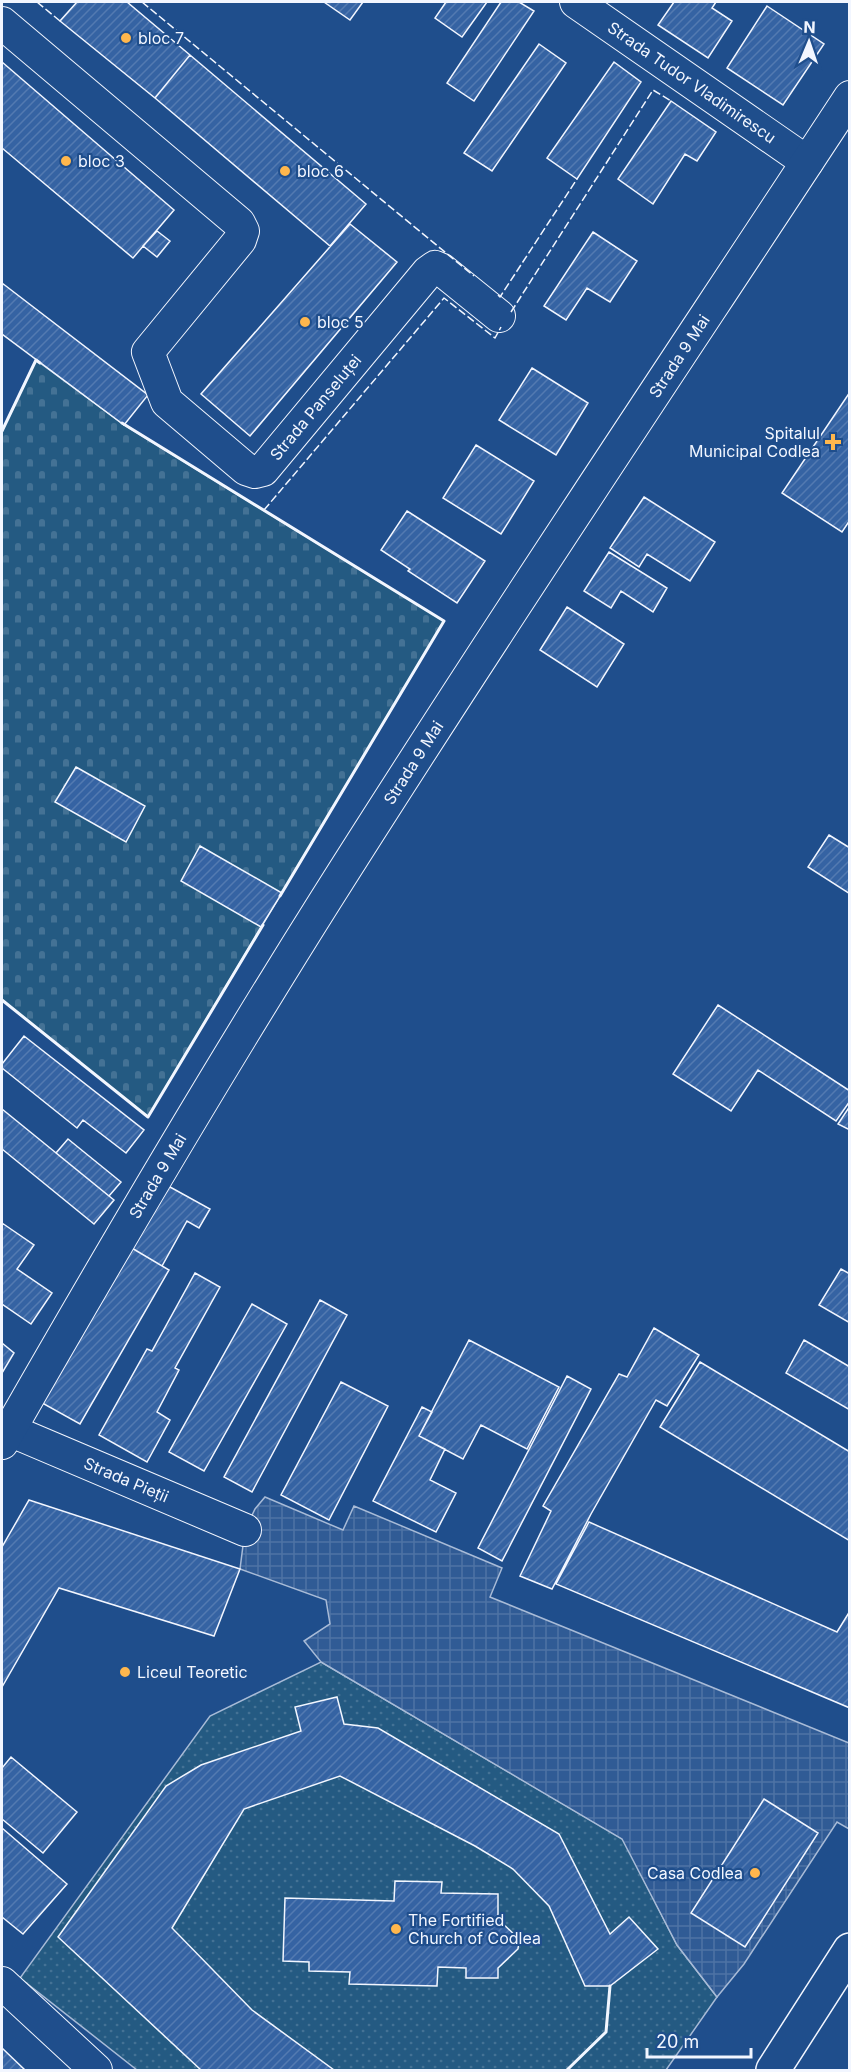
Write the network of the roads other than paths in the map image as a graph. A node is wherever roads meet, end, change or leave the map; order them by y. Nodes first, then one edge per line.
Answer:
1 (576, 2) edge
2 (2, 23) edge
3 (849, 98) edge
4 (807, 162) junction
5 (499, 316) dead end
6 (4, 1434) edge
7 (245, 1530) dead end
8 (849, 1950) edge
9 (2, 1983) edge
10 (96, 2070) edge
11 (773, 2070) edge

1 - 4 street, Strada Tudor Vladimirescu
2 - 5 street, Strada Panseluței
3 - 4 street, Strada 9 Mai
4 - 6 street, Strada 9 Mai
6 - 7 street, Strada Pieții
8 - 11 highway
9 - 10 street

